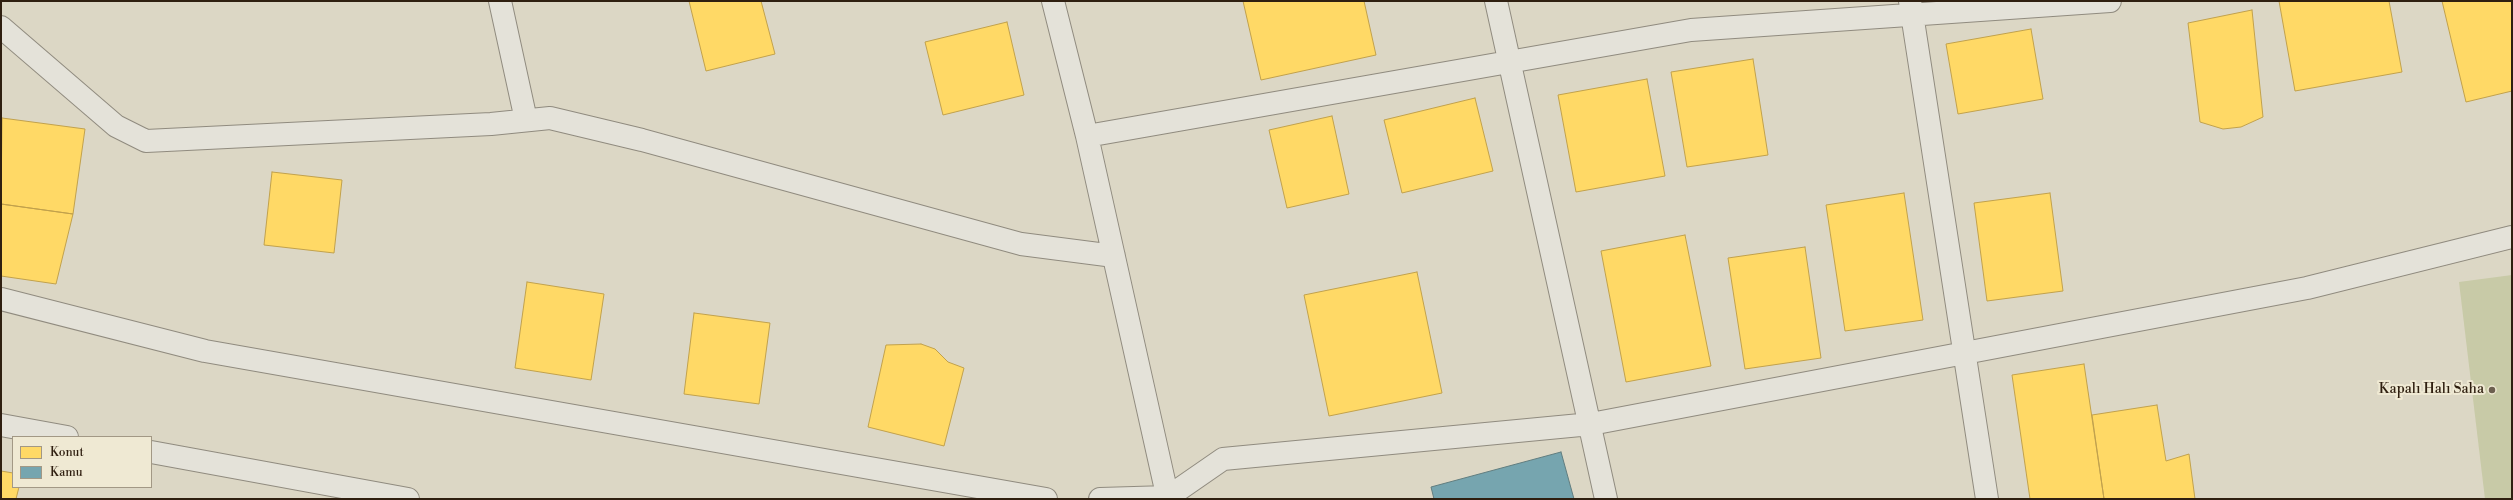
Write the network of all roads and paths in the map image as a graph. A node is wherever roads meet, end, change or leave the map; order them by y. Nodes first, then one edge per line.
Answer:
1 (500, 1) edge
2 (1053, 1) edge
3 (1496, 1) edge
4 (2110, 1) edge
5 (1911, 8) edge
6 (1, 27) edge
7 (1509, 62) junction
8 (526, 120) junction
9 (1087, 136) junction
10 (2512, 237) edge
11 (1114, 256) junction
12 (1, 299) edge
13 (1963, 352) junction
14 (1591, 424) junction
15 (1, 425) edge
16 (62, 436) edge
17 (152, 452) edge
18 (1168, 498) edge
19 (408, 499) edge
20 (1046, 499) edge
21 (1100, 499) edge
22 (1606, 499) edge
23 (1987, 499) edge

1 - 8 street
2 - 9 street
3 - 7 street
4 - 5 street
5 - 7 street
5 - 13 street
6 - 8 street
7 - 9 street
7 - 14 street
8 - 11 street
9 - 11 street
10 - 13 street
11 - 18 street
12 - 20 street
13 - 14 street
13 - 23 street
14 - 18 street
14 - 22 street
15 - 16 street
17 - 19 street
18 - 21 street

